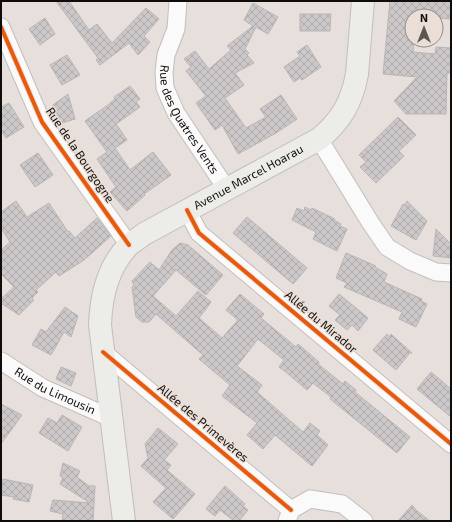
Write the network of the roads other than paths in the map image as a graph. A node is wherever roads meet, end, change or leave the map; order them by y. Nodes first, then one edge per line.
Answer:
1 (178, 1) edge
2 (363, 1) edge
3 (1, 27) edge
4 (319, 139) junction
5 (226, 188) junction
6 (187, 210) junction
7 (129, 245) junction
8 (451, 273) edge
9 (103, 352) junction
10 (1, 361) edge
11 (111, 418) junction
12 (451, 444) edge
13 (289, 515) edge
14 (124, 521) edge
15 (364, 521) edge

1 - 5 street, Rue des Quatres Vents
2 - 4 main road, Avenue Marcel Hoarau
3 - 7 street, Rue de la Bourgogne
4 - 5 main road, Avenue Marcel Hoarau
4 - 8 street
5 - 6 main road, Avenue Marcel Hoarau
6 - 7 main road, Avenue Marcel Hoarau
6 - 12 street, Allée du Mirador
7 - 9 main road, Avenue Marcel Hoarau
9 - 11 main road, Avenue Marcel Hoarau
9 - 13 street, Allée des Primevères
10 - 11 street, Rue du Limousin
11 - 14 main road, Avenue Marcel Hoarau
13 - 15 street, Allée des Primevères

